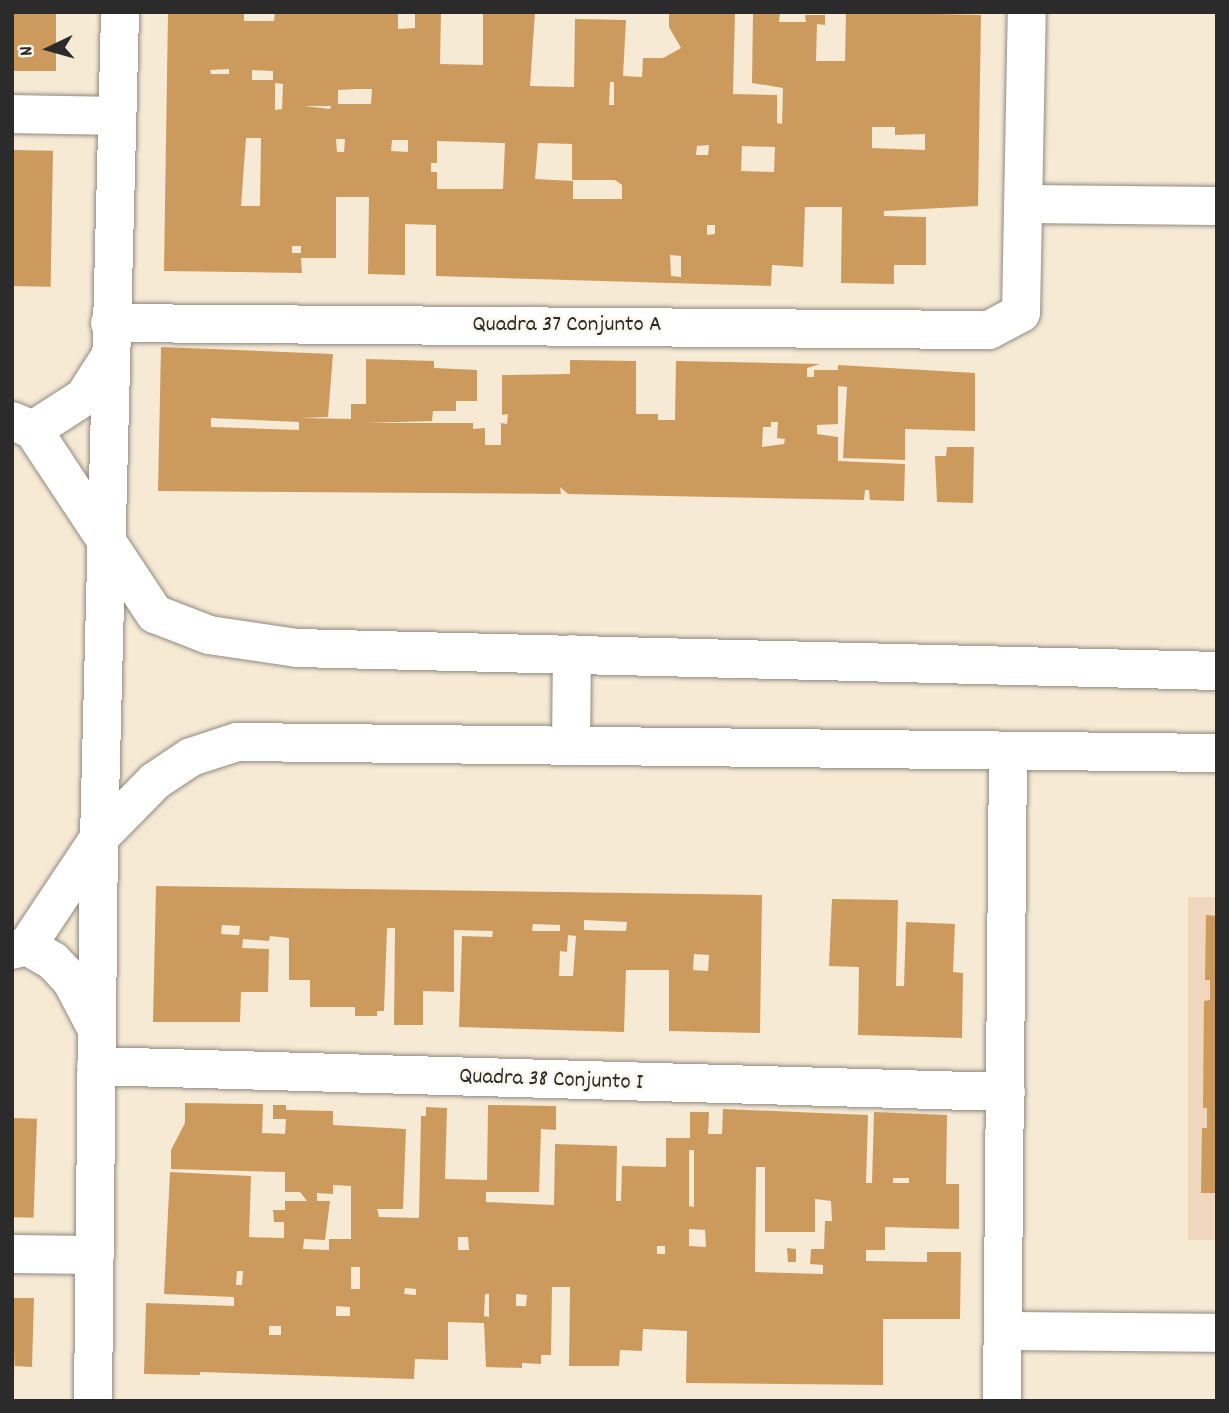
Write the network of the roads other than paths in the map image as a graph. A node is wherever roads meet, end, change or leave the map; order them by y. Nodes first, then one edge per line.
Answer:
1 (120, 12) edge
2 (1027, 12) edge
3 (12, 114) edge
4 (116, 116) junction
5 (1023, 204) junction
6 (1217, 205) edge
7 (110, 340) junction
8 (22, 426) edge
9 (106, 545) junction
10 (572, 654) junction
11 (1217, 671) edge
12 (571, 746) junction
13 (1008, 751) junction
14 (1217, 753) edge
15 (99, 838) junction
16 (20, 948) edge
17 (96, 1048) junction
18 (1006, 1092) junction
19 (12, 1254) edge
20 (95, 1255) junction
21 (1003, 1331) junction
22 (1217, 1333) edge
23 (93, 1401) edge
24 (1002, 1401) edge

1 - 4 street
2 - 5 street
3 - 4 street
4 - 7 street
5 - 6 street
5 - 7 street, Quadra 37 Conjunto A
7 - 8 street
7 - 9 street
8 - 9 street
9 - 10 street
9 - 15 street
10 - 11 street
10 - 12 street
12 - 13 street
12 - 15 street
13 - 14 street
13 - 18 street
15 - 16 street
15 - 17 street
16 - 17 street
17 - 18 street, Quadra 38 Conjunto I
17 - 20 street
18 - 21 street
19 - 20 street
20 - 23 street
21 - 22 street
21 - 24 street

